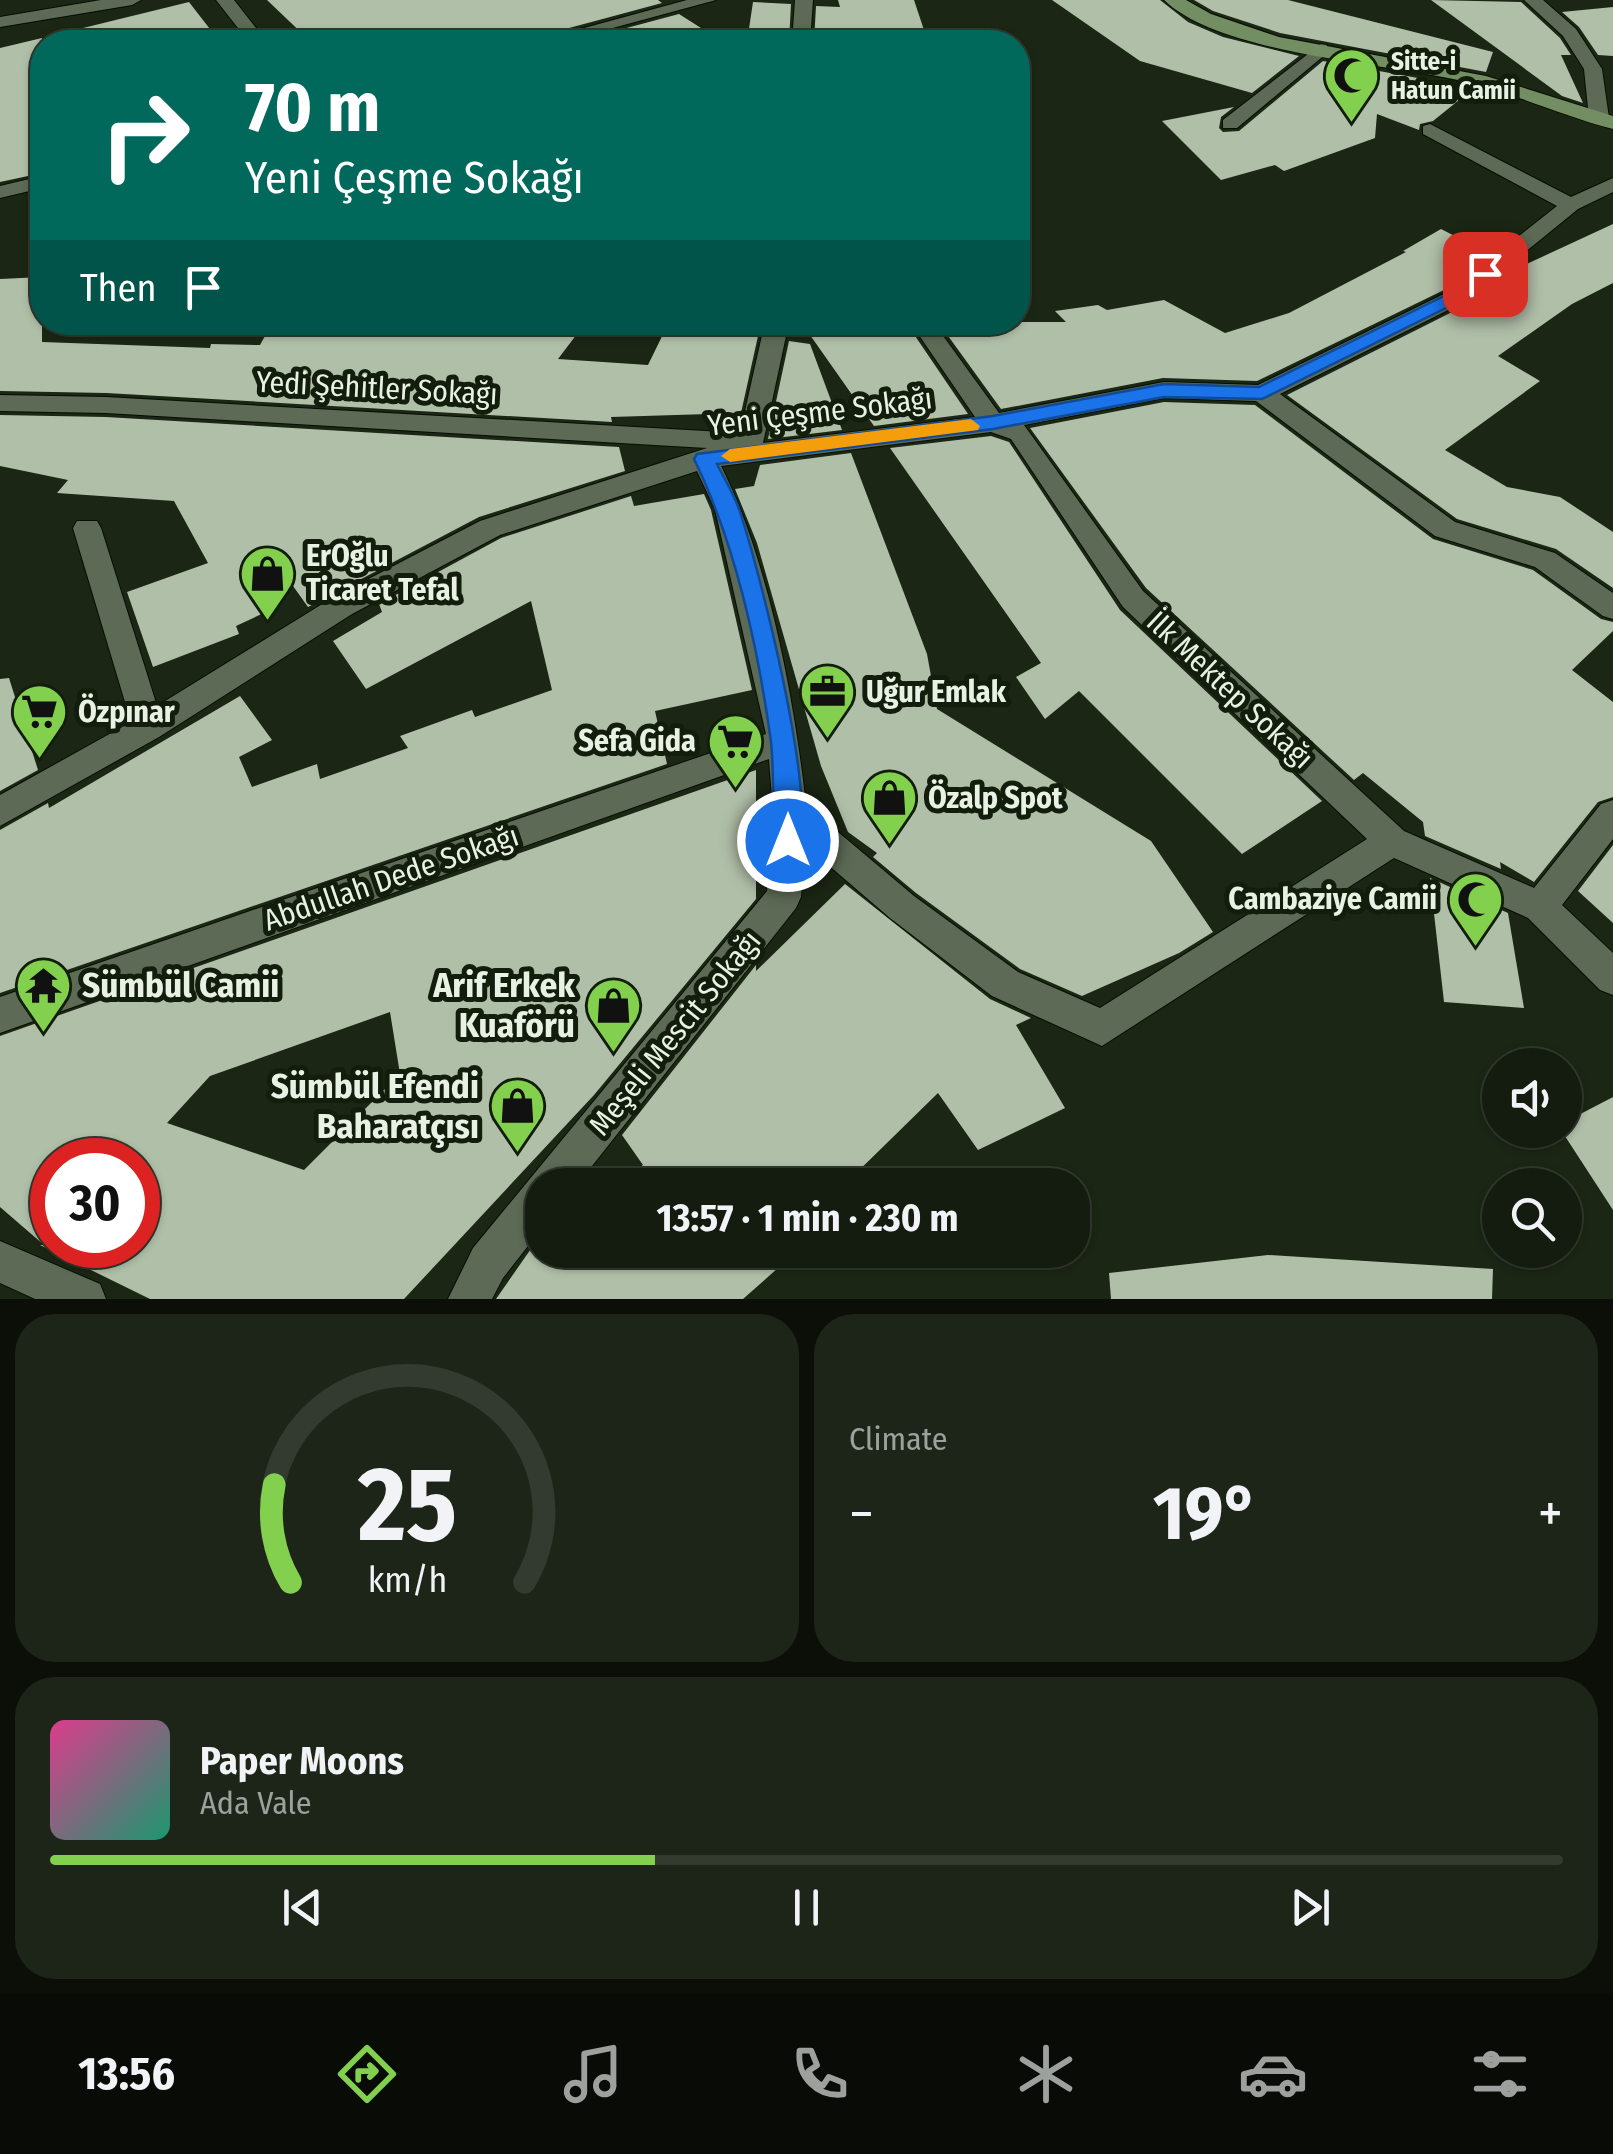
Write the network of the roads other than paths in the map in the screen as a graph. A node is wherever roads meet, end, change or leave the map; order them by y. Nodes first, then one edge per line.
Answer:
1 (132, 0) edge
2 (225, 0) edge
3 (804, 0) edge
4 (1173, 0) edge
5 (1533, 0) edge
6 (692, 2) edge
7 (0, 22) edge
8 (249, 30) edge
9 (587, 30) edge
10 (803, 30) edge
11 (1322, 49) junction
12 (1606, 120) edge
13 (1230, 124) dead end
14 (1430, 130) dead end
15 (1613, 184) edge
16 (30, 185) edge
17 (0, 192) edge
18 (1571, 205) junction
19 (774, 335) edge
20 (930, 335) edge
21 (1262, 393) junction
22 (0, 403) edge
23 (993, 423) junction
24 (750, 442) junction
25 (704, 459) junction
26 (87, 528) dead end
27 (1613, 608) edge
28 (148, 728) junction
29 (783, 741) junction
30 (0, 812) edge
31 (790, 812) junction
32 (1613, 814) edge
33 (1392, 840) junction
34 (1540, 907) junction
35 (1613, 978) edge
36 (0, 1015) edge
37 (565, 1168) edge
38 (525, 1217) edge
39 (0, 1262) edge
40 (85, 1299) edge
41 (469, 1299) edge

1 - 7 street
2 - 8 street
3 - 10 street
4 - 11 main road
5 - 12 street
6 - 9 street
11 - 12 main road
11 - 13 street
14 - 18 street
15 - 18 street, Yeni Çeşme Sokağı
16 - 17 street
18 - 21 street, Yeni Çeşme Sokağı
19 - 24 street
20 - 23 street, İlk Mektep Sokağı
21 - 23 street, Yeni Çeşme Sokağı
21 - 27 street
22 - 24 street, Yedi Şehitler Sokağı
23 - 25 street, Yeni Çeşme Sokağı
23 - 33 street, İlk Mektep Sokağı
24 - 25 street
25 - 28 street, Yeni Çeşme Sokağı
25 - 29 street, Meşeli Mescit Sokağı
26 - 28 street
28 - 30 street, Yeni Çeşme Sokağı
29 - 31 street, Meşeli Mescit Sokağı
29 - 36 street, Abdullah Dede Sokağı
31 - 33 street
31 - 37 street, Meşeli Mescit Sokağı
32 - 34 street
33 - 34 street, İlk Mektep Sokağı
34 - 35 street, İlk Mektep Sokağı
38 - 41 street
39 - 40 street

